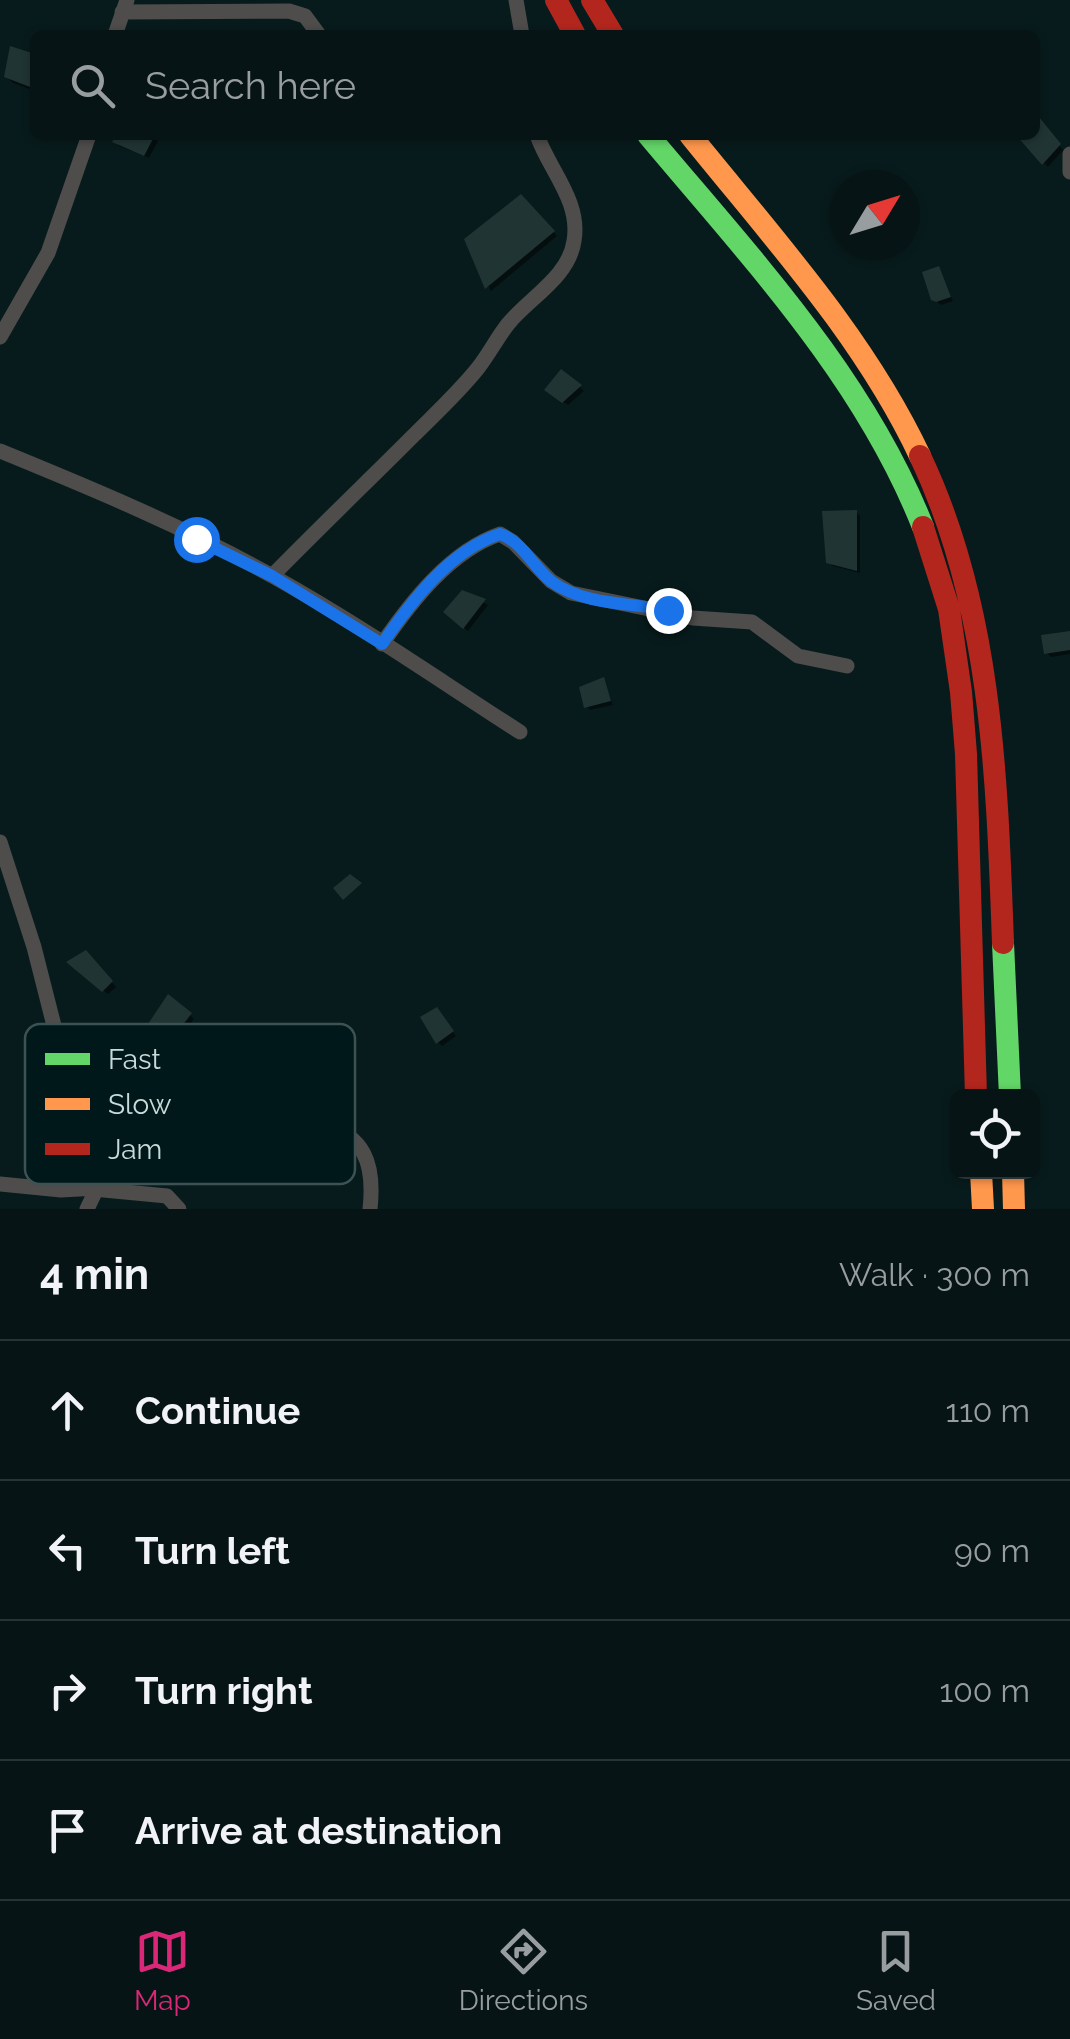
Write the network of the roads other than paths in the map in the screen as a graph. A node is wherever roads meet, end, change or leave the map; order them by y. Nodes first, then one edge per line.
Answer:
1 (516, 0) edge
2 (556, 0) edge
3 (592, 0) edge
4 (124, 6) edge
5 (116, 30) edge
6 (315, 30) edge
7 (521, 30) edge
8 (572, 30) edge
9 (610, 30) edge
10 (86, 140) edge
11 (539, 140) edge
12 (652, 140) edge
13 (694, 140) edge
14 (1070, 154) edge
15 (1070, 172) edge
16 (0, 338) edge
17 (0, 451) edge
18 (272, 576) junction
19 (382, 644) junction
20 (847, 666) dead end
21 (520, 732) dead end
22 (0, 842) edge
23 (972, 953) junction
24 (1002, 953) junction
25 (54, 1024) edge
26 (976, 1089) edge
27 (1010, 1089) edge
28 (355, 1140) edge
29 (981, 1179) edge
30 (1012, 1179) edge
31 (0, 1184) edge
32 (97, 1184) edge
33 (98, 1188) junction
34 (87, 1209) edge
35 (179, 1209) edge
36 (370, 1209) edge
37 (983, 1209) edge
38 (1014, 1209) edge

1 - 7 street
2 - 8 main road
3 - 9 main road
4 - 5 street
4 - 6 street
10 - 16 street
11 - 18 street
12 - 23 main road
13 - 24 main road
14 - 15 street
17 - 18 street
18 - 19 street
19 - 20 street
19 - 21 street
22 - 25 street
23 - 24 main road
23 - 26 main road
24 - 27 main road
28 - 36 street
29 - 37 main road
30 - 38 main road
31 - 33 street
32 - 33 street
33 - 34 street
33 - 35 street

